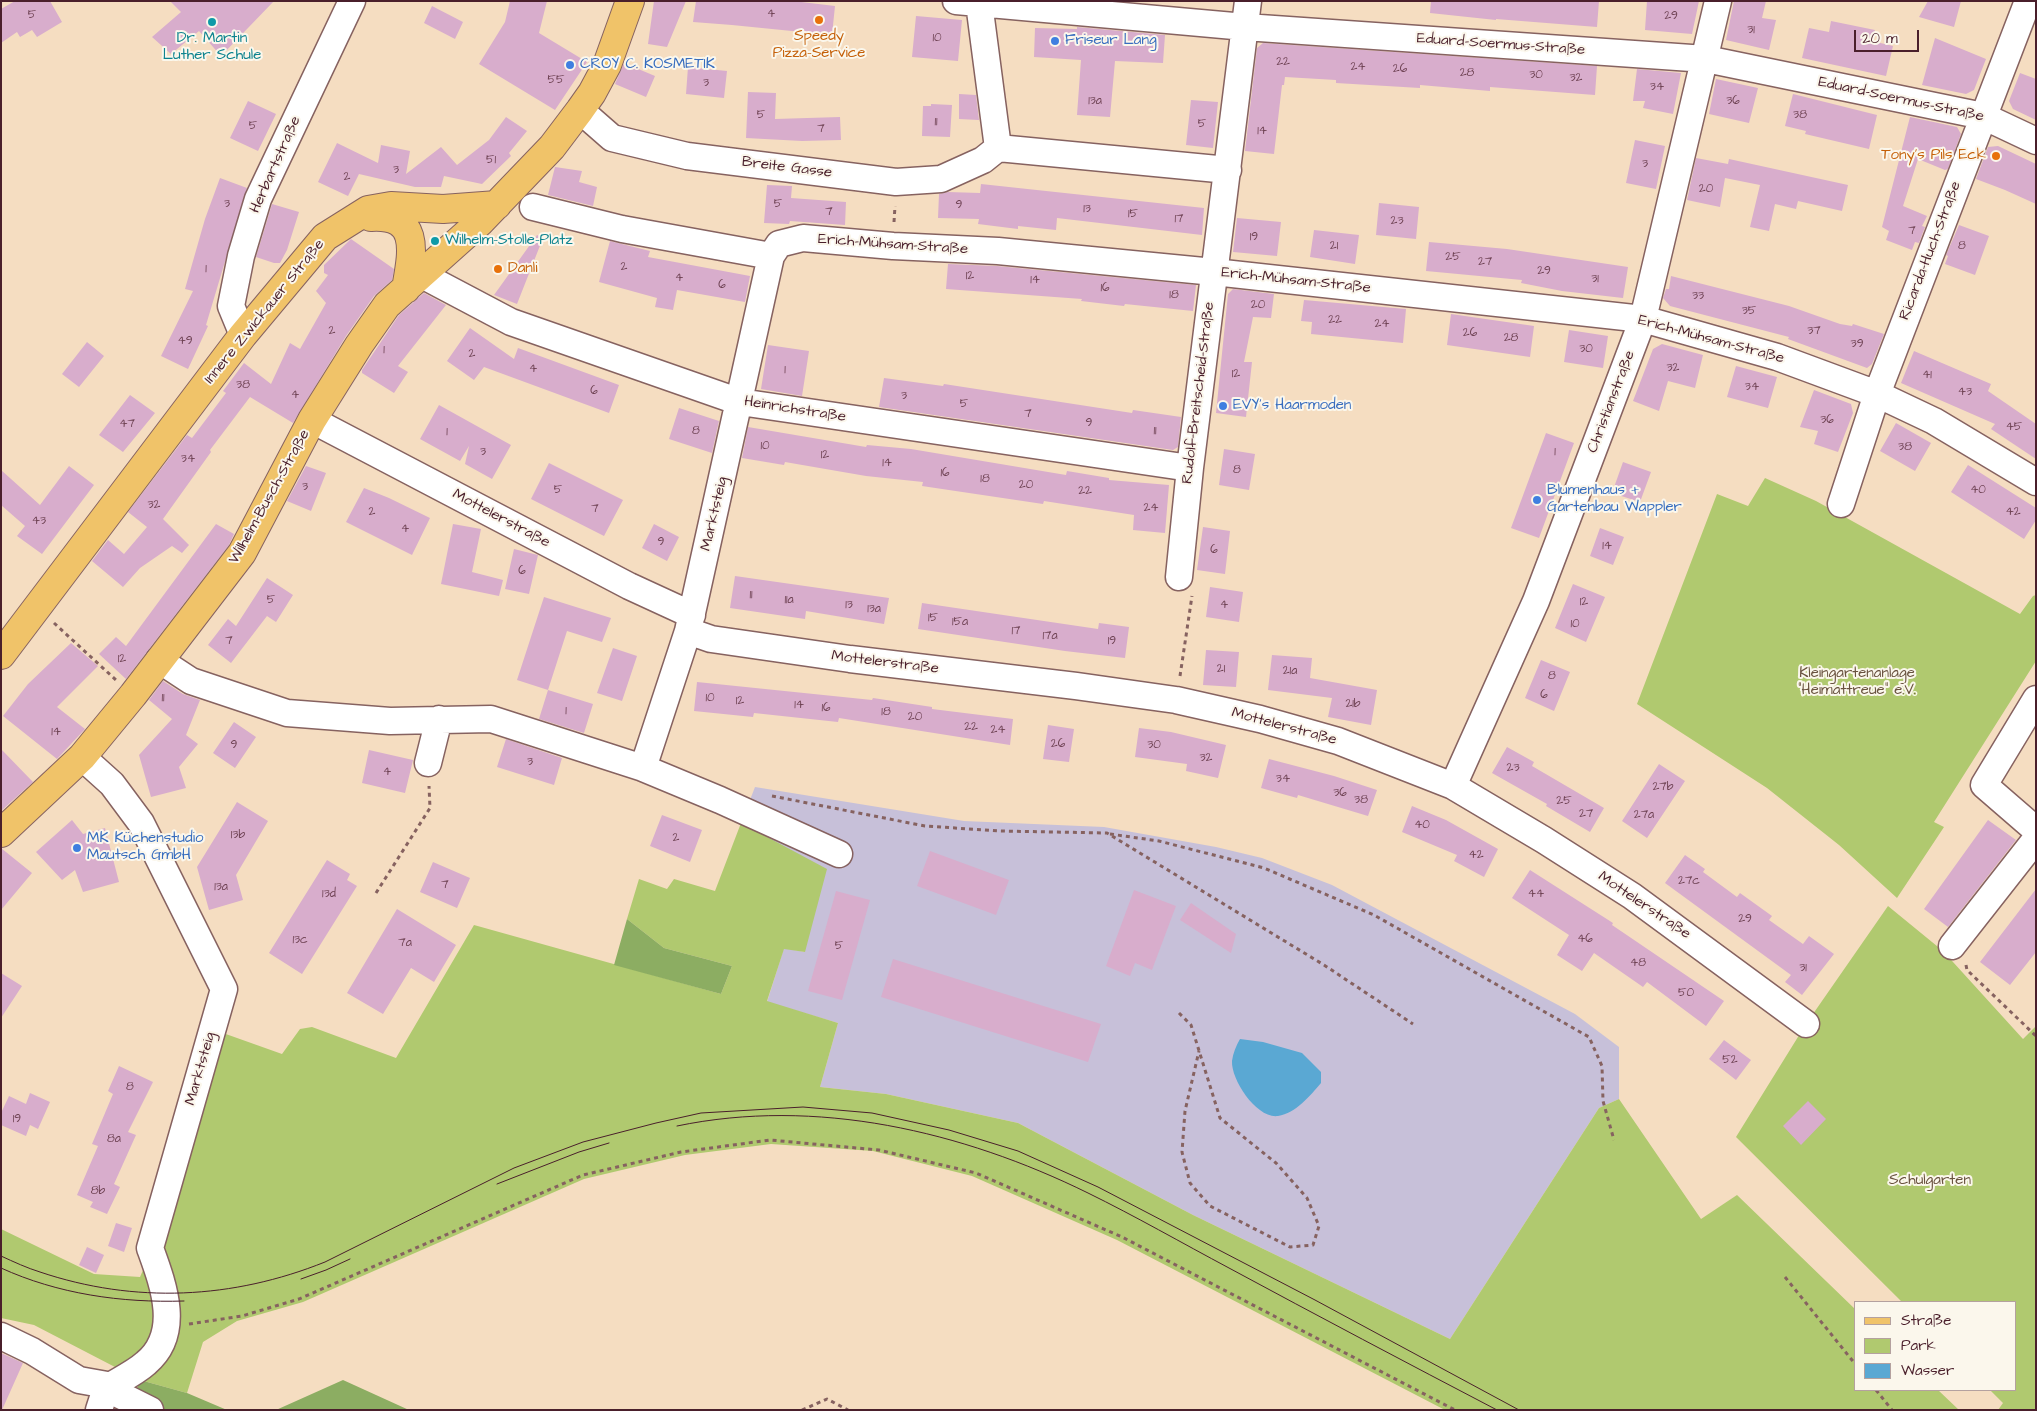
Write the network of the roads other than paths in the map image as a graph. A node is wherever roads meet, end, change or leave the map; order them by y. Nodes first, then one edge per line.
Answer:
1 (352, 1) edge
2 (630, 1) edge
3 (1248, 1) edge
4 (1718, 1) edge
5 (2028, 1) edge
6 (963, 2) edge
7 (1245, 27) junction
8 (1706, 59) junction
9 (580, 110) junction
10 (1983, 116) junction
11 (2036, 141) edge
12 (998, 148) junction
13 (1228, 170) junction
14 (497, 204) junction
15 (533, 206) dead end
16 (353, 218) junction
17 (771, 256) junction
18 (1214, 272) junction
19 (414, 282) junction
20 (1643, 319) junction
21 (243, 335) junction
22 (1877, 394) junction
23 (740, 402) junction
24 (312, 420) junction
25 (1190, 468) junction
26 (2036, 482) edge
27 (1841, 504) dead end
28 (1179, 578) road end
29 (690, 623) junction
30 (1, 655) edge
31 (159, 660) junction
32 (2036, 699) edge
33 (439, 719) junction
34 (82, 758) junction
35 (428, 763) road end
36 (643, 768) junction
37 (1453, 786) junction
38 (2036, 830) edge
39 (1, 833) edge
40 (2036, 839) edge
41 (839, 854) dead end
42 (1959, 953) road end
43 (1806, 1024) dead end
44 (1, 1336) edge
45 (108, 1386) junction
46 (99, 1410) edge
47 (150, 1410) edge

1 - 21 street, Herbartstraße
2 - 9 main road
3 - 7 street, Rudolf-Breitscheid-Straße
4 - 8 street, Christianstraße
5 - 10 street, Ricarda-Huch-Straße
6 - 7 street, Eduard-Soermus-Straße
6 - 12 street
7 - 8 street, Eduard-Soermus-Straße
7 - 13 street, Rudolf-Breitscheid-Straße
8 - 10 street, Eduard-Soermus-Straße
8 - 20 street, Christianstraße
9 - 12 street, Breite Gasse
9 - 14 main road
10 - 11 street, Eduard-Soermus-Straße
10 - 22 street, Ricarda-Huch-Straße
12 - 13 street
13 - 18 street, Rudolf-Breitscheid-Straße
14 - 16 main road, Innere Zwickauer Straße
14 - 19 main road, Wilhelm-Busch-Straße
15 - 17 street
16 - 19 main road
16 - 21 main road, Innere Zwickauer Straße
17 - 18 street, Erich-Mühsam-Straße
17 - 23 street, Marktsteig
18 - 20 street, Erich-Mühsam-Straße
18 - 25 street, Rudolf-Breitscheid-Straße
19 - 23 street, Heinrichstraße
19 - 24 main road, Wilhelm-Busch-Straße
20 - 22 street, Erich-Mühsam-Straße
20 - 37 street, Christianstraße
21 - 30 main road, Innere Zwickauer Straße
22 - 26 street, Erich-Mühsam-Straße
22 - 27 street, Ricarda-Huch-Straße
23 - 25 street, Heinrichstraße
23 - 29 street, Marktsteig
24 - 29 street, Mottelerstraße
24 - 31 main road, Wilhelm-Busch-Straße
25 - 28 street, Rudolf-Breitscheid-Straße
29 - 36 street, Marktsteig
29 - 37 street, Mottelerstraße
31 - 33 street
31 - 34 main road, Wilhelm-Busch-Straße
32 - 38 street
33 - 35 street
33 - 36 street
34 - 39 main road, Wilhelm-Busch-Straße
34 - 45 street, Marktsteig
36 - 41 street
37 - 43 street, Mottelerstraße
40 - 42 street
44 - 45 street
45 - 46 street
45 - 47 street

